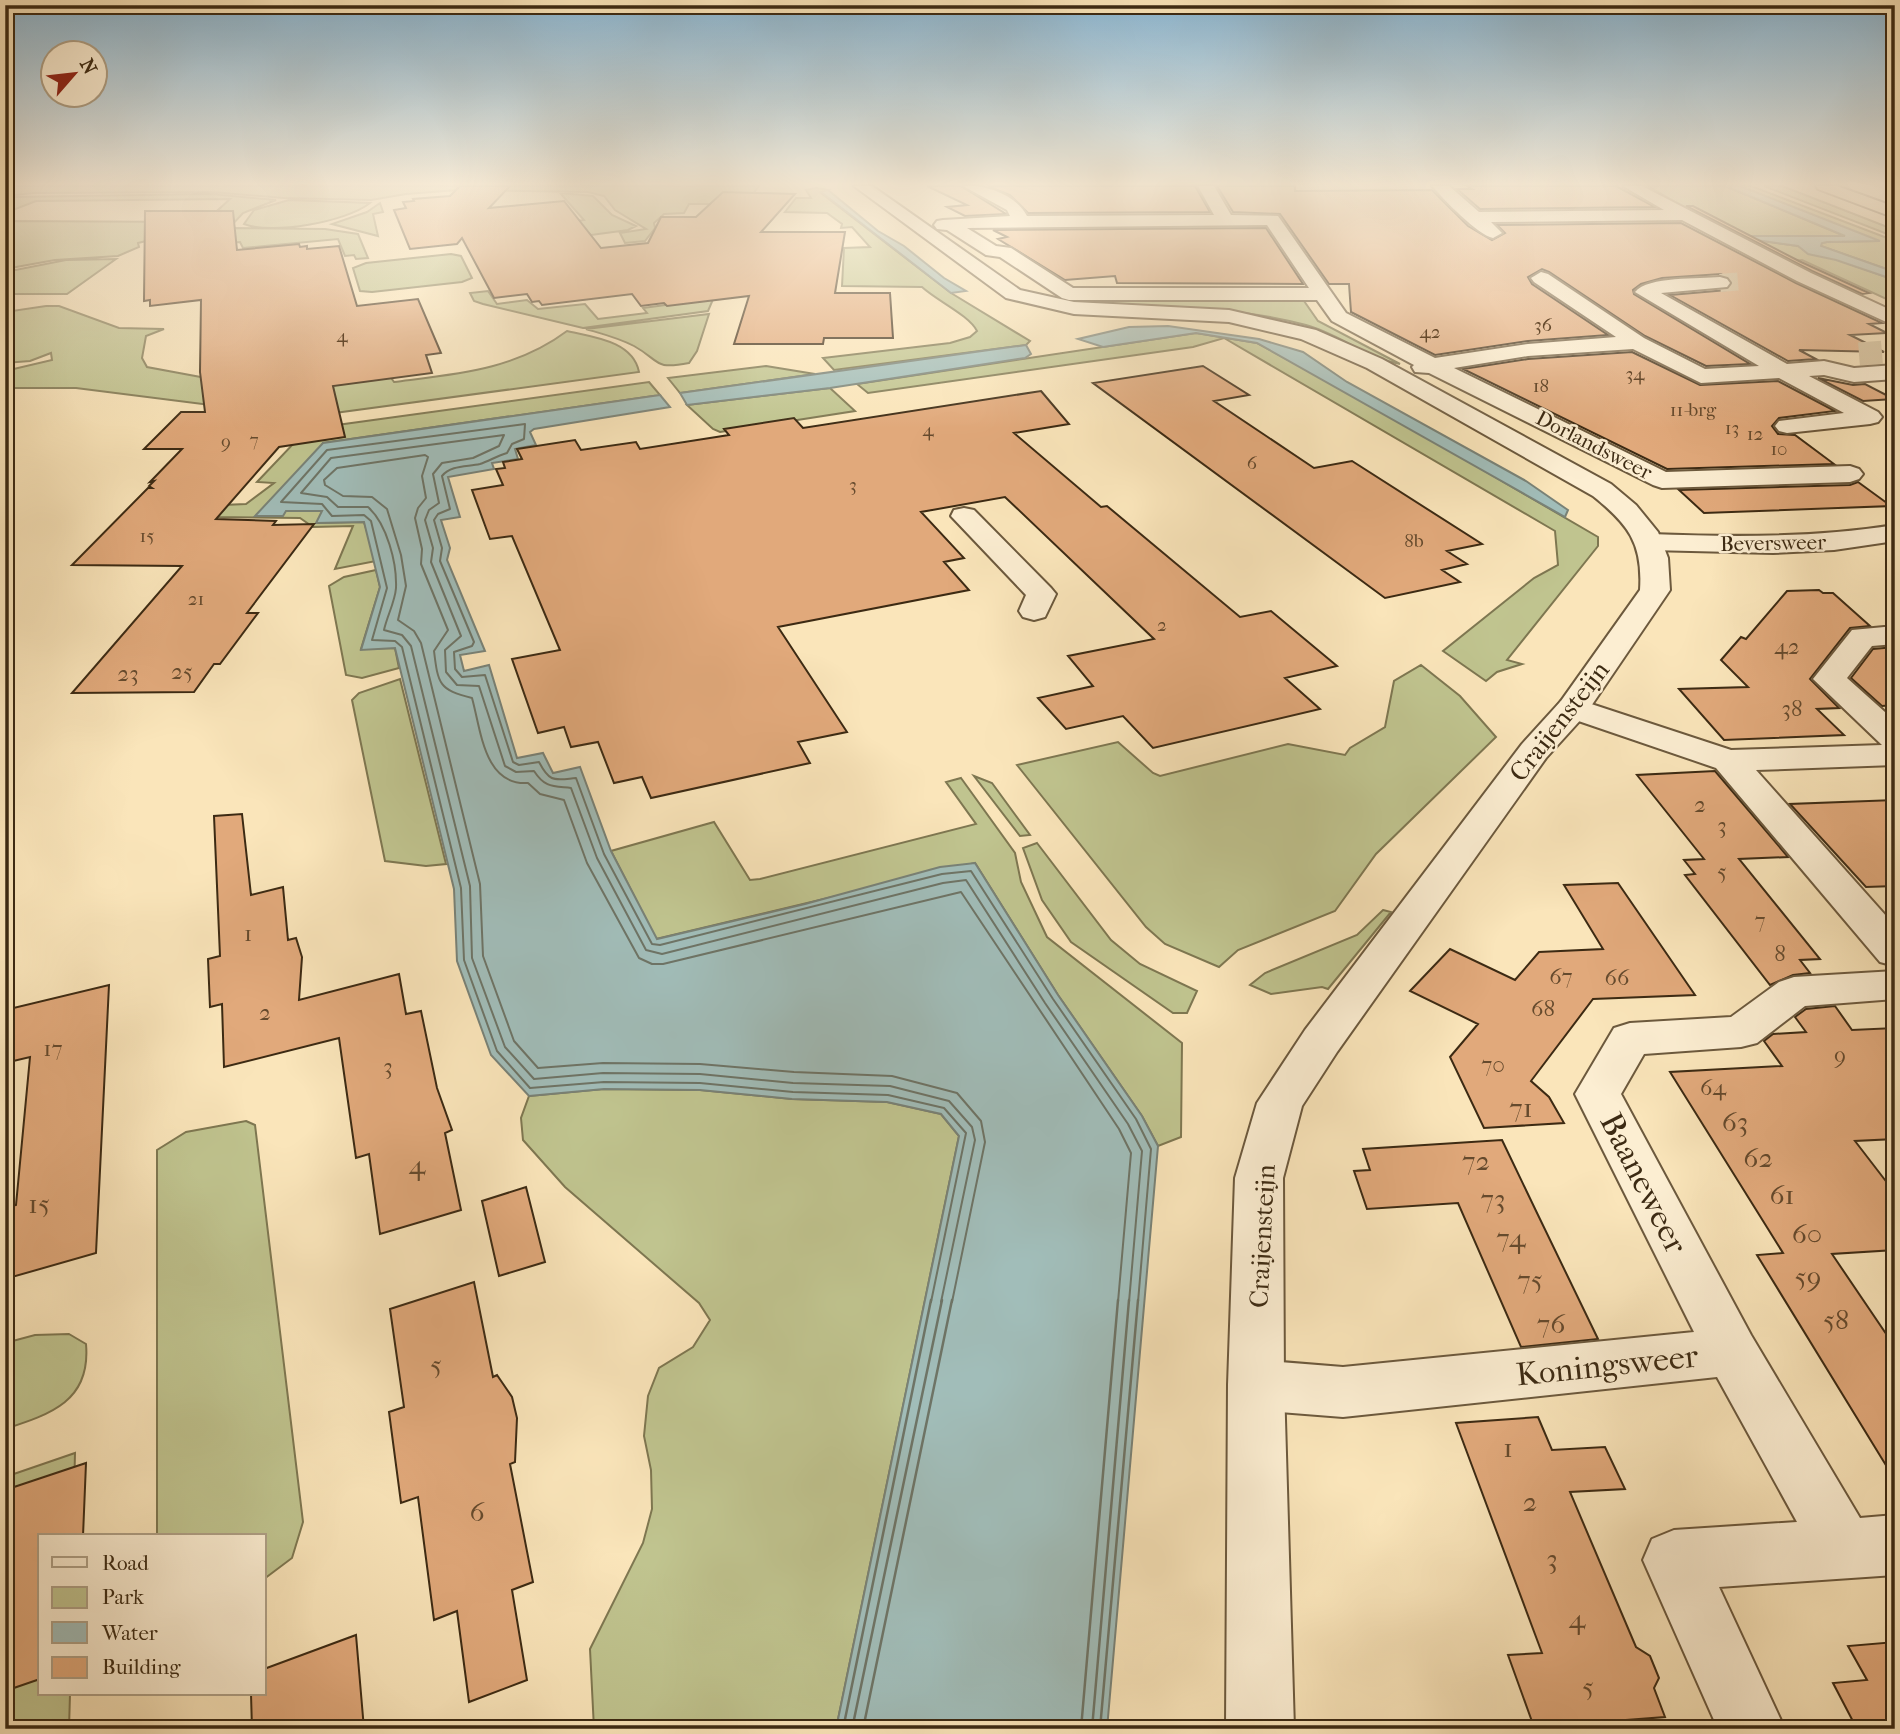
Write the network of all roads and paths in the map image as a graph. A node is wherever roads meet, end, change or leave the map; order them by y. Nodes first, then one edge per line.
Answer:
1 (982, 267) edge
2 (1028, 267) edge
3 (1303, 267) edge
4 (1784, 267) tunnel mouth
5 (1804, 277) junction
6 (1541, 278) dead end
7 (1768, 279) tunnel mouth
8 (1720, 282) tunnel mouth
9 (1322, 295) junction
10 (1895, 320) edge
11 (1637, 341) junction
12 (1858, 354) tunnel mouth
13 (1432, 365) junction
14 (1824, 368) junction
15 (1782, 370) junction
16 (1390, 372) junction
17 (1895, 372) tunnel mouth
18 (1787, 426) dead end
19 (1850, 474) dead end
20 (964, 516) dead end
21 (1895, 533) edge
22 (1650, 542) junction
23 (1034, 611) dead end
24 (1895, 635) edge
25 (1573, 708) junction
26 (1895, 739) edge
27 (1895, 755) edge
28 (1728, 761) junction
29 (1895, 951) edge
30 (1895, 985) edge
31 (1732, 1352) junction
32 (1256, 1385) junction
33 (1870, 1547) edge
34 (1260, 1729) edge
35 (1752, 1729) edge

1 - 16 street, Craijensteijn
2 - 9 street
3 - 9 street, Dorlandsweer
4 - 5 street
5 - 7 street
5 - 10 street
6 - 11 street
8 - 15 street
9 - 13 street, Dorlandsweer
11 - 13 street
11 - 15 street
12 - 14 street
13 - 16 street
13 - 19 street, Dorlandsweer
14 - 15 street
14 - 17 street
15 - 18 street
16 - 22 street, Craijensteijn
20 - 23 street
21 - 22 street, Beversweer
22 - 25 street, Craijensteijn
24 - 26 street
25 - 28 street
25 - 32 street, Craijensteijn
27 - 28 street
28 - 29 street
30 - 31 street, Baaneweer
31 - 32 street, Koningsweer
31 - 33 street, Koningsweer
32 - 34 street, Craijensteijn
33 - 35 street, Koningsweer

